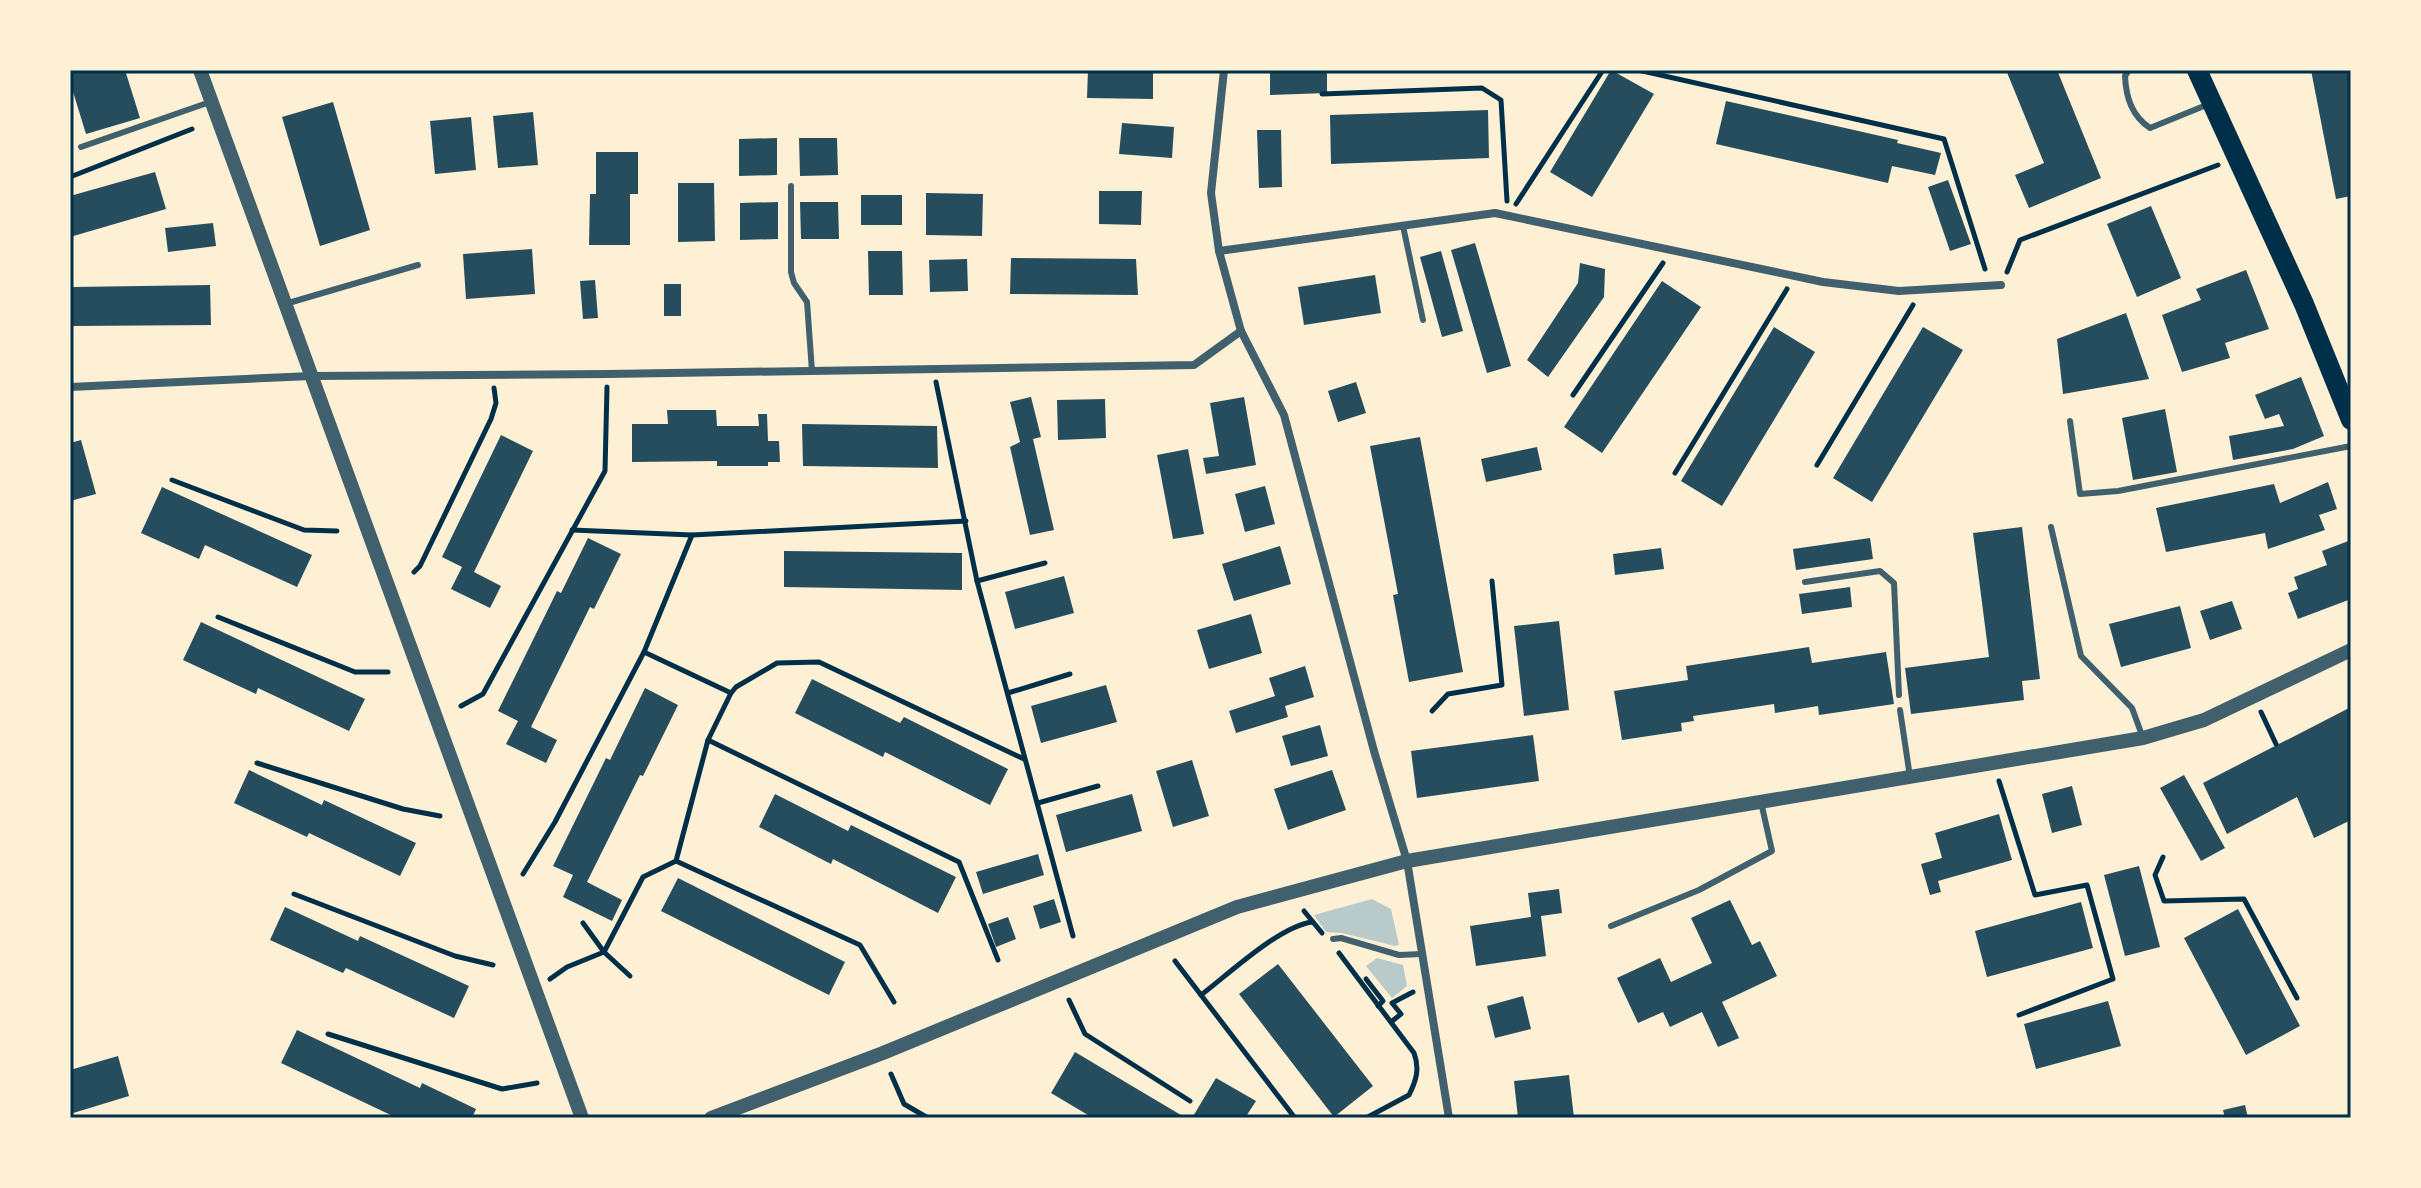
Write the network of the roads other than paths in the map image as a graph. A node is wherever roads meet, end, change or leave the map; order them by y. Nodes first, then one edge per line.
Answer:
1 (200, 70) edge
2 (1224, 70) edge
3 (2129, 70) edge
4 (2197, 70) edge
5 (211, 102) junction
6 (2213, 103) junction
7 (81, 147) dead end
8 (791, 186) dead end
9 (1403, 226) junction
10 (1219, 251) junction
11 (418, 265) dead end
12 (2001, 285) road end
13 (285, 304) junction
14 (1423, 320) dead end
15 (1241, 331) junction
16 (812, 371) junction
17 (311, 376) junction
18 (70, 387) edge
19 (2351, 420) edge
20 (2070, 421) dead end
21 (2351, 446) edge
22 (2051, 527) dead end
23 (1805, 582) dead end
24 (2351, 650) edge
25 (1899, 695) dead end
26 (1900, 710) dead end
27 (2143, 738) junction
28 (1910, 777) junction
29 (1760, 802) junction
30 (1407, 861) junction
31 (1611, 926) dead end
32 (1330, 940) road end
33 (1422, 954) junction
34 (582, 1118) edge
35 (711, 1118) edge
36 (1449, 1118) edge

1 - 5 street
2 - 10 street
3 - 6 lane
4 - 6 main road
5 - 7 lane
5 - 13 street
6 - 19 main road
8 - 16 lane
9 - 10 street
9 - 12 street
9 - 14 lane
10 - 15 street
11 - 13 lane
13 - 17 street
15 - 16 street
15 - 30 street
16 - 17 street
17 - 18 street
17 - 34 street
20 - 21 lane
22 - 27 lane
23 - 25 lane
24 - 27 street
26 - 28 lane
27 - 28 street
28 - 29 street
29 - 30 street
29 - 31 lane
30 - 33 street
30 - 35 street
32 - 33 lane
33 - 36 street

